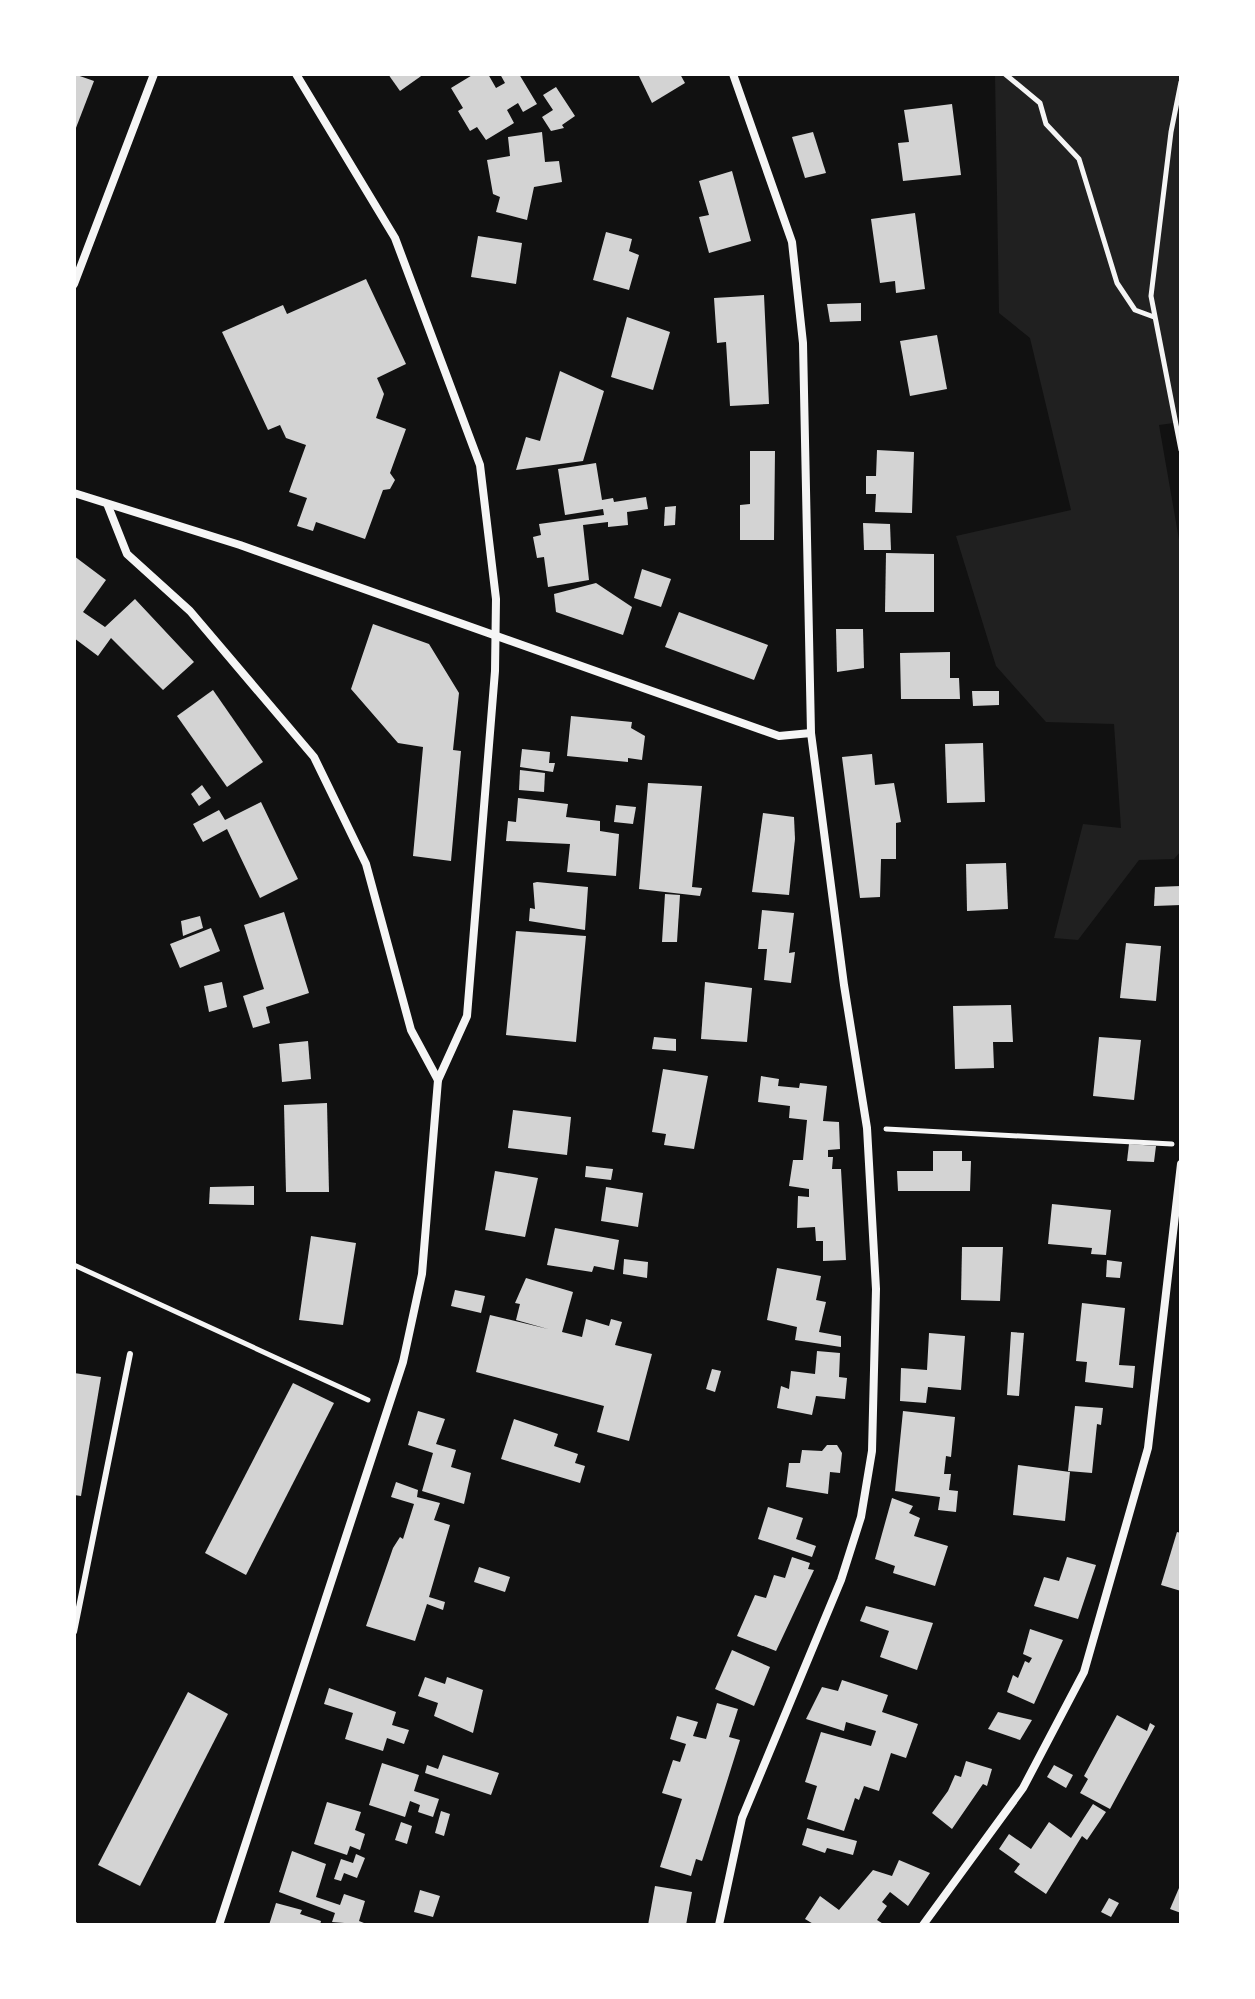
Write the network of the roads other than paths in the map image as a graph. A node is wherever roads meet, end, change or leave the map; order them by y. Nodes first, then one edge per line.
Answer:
1 (154, 74) edge
2 (296, 74) edge
3 (733, 74) edge
4 (74, 284) edge
5 (74, 493) edge
6 (108, 506) junction
7 (496, 635) junction
8 (811, 733) junction
9 (438, 1080) junction
10 (1181, 1164) edge
11 (130, 1354) dead end
12 (74, 1632) edge
13 (219, 1925) edge
14 (719, 1925) edge
15 (923, 1925) edge

1 - 4 street
2 - 7 street
3 - 8 street
5 - 6 street
6 - 7 street
6 - 9 street
7 - 8 street
7 - 9 street
8 - 14 street
9 - 13 street
10 - 15 street
11 - 12 lane

